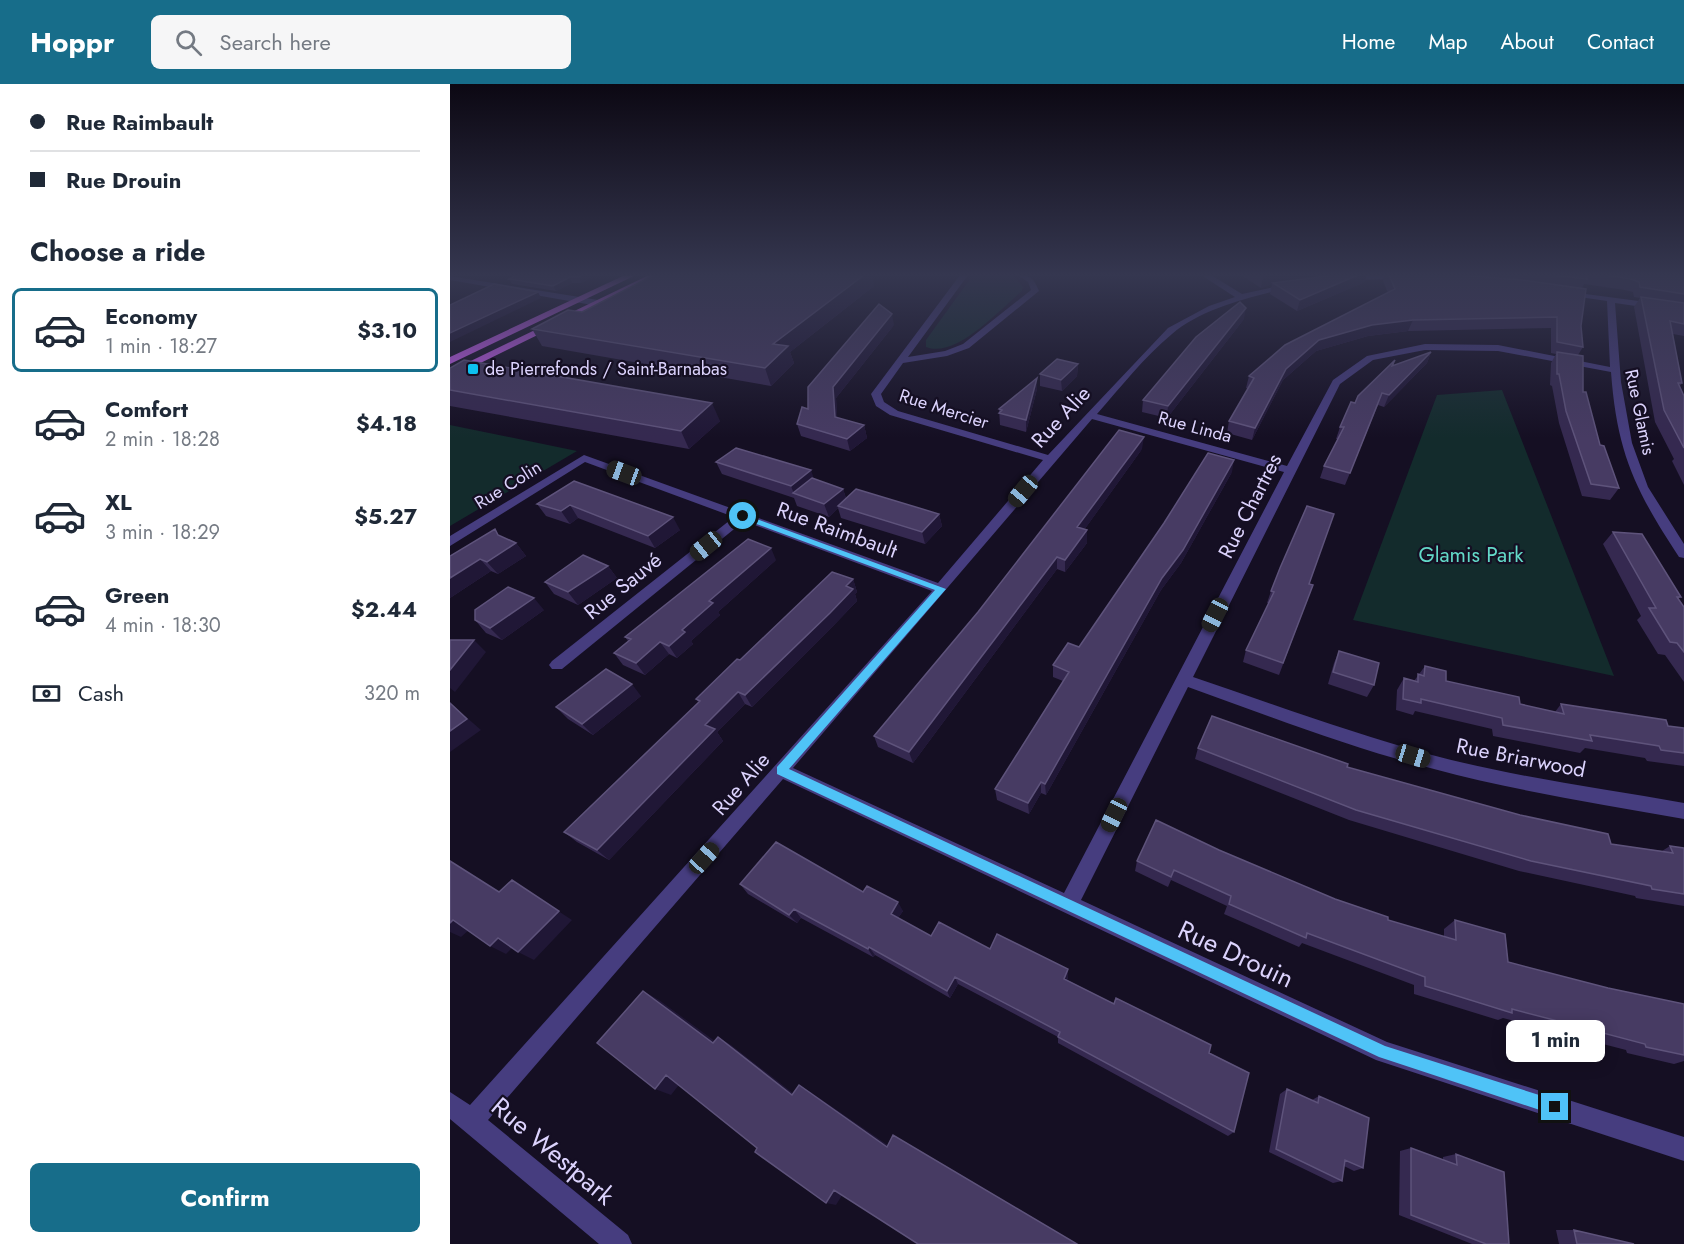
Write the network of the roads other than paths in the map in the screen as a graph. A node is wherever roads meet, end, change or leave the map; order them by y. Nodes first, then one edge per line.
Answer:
1 (518, 329) edge
2 (544, 329) edge
3 (924, 329) edge
4 (987, 329) edge
5 (1174, 329) edge
6 (1612, 329) edge
7 (450, 361) edge
8 (901, 361) junction
9 (1613, 370) junction
10 (450, 375) edge
11 (1091, 416) junction
12 (584, 458) joint
13 (1050, 459) junction
14 (1291, 470) junction
15 (743, 516) junction
16 (450, 542) edge
17 (1684, 554) edge
18 (941, 589) junction
19 (557, 665) dead end
20 (1182, 679) junction
21 (781, 770) junction
22 (1684, 811) edge
23 (1068, 905) junction
24 (450, 1104) edge
25 (472, 1120) junction
26 (1684, 1149) edge
27 (619, 1244) edge

1 - 7 main road
2 - 10 main road
3 - 8 street, Rue Mercier
4 - 8 street, Rue Mercier
5 - 11 street, Rue Alie
6 - 9 street, Rue Glamis
8 - 13 street, Rue Mercier
9 - 14 street, Rue Chartres
9 - 17 street, Rue Glamis
11 - 13 street, Rue Alie
11 - 14 street, Rue Linda
12 - 15 street, Rue Raimbault
12 - 16 street, Rue Colin
13 - 18 street, Rue Alie
14 - 20 street, Rue Chartres
15 - 18 street, Rue Raimbault
15 - 19 street, Rue Sauvé
18 - 21 street, Rue Alie
20 - 22 street, Rue Briarwood
20 - 23 street, Rue Chartres
21 - 23 street, Rue Drouin
21 - 25 street, Rue Alie
23 - 26 street, Rue Drouin
24 - 25 street, Rue Westpark
25 - 27 street, Rue Westpark

